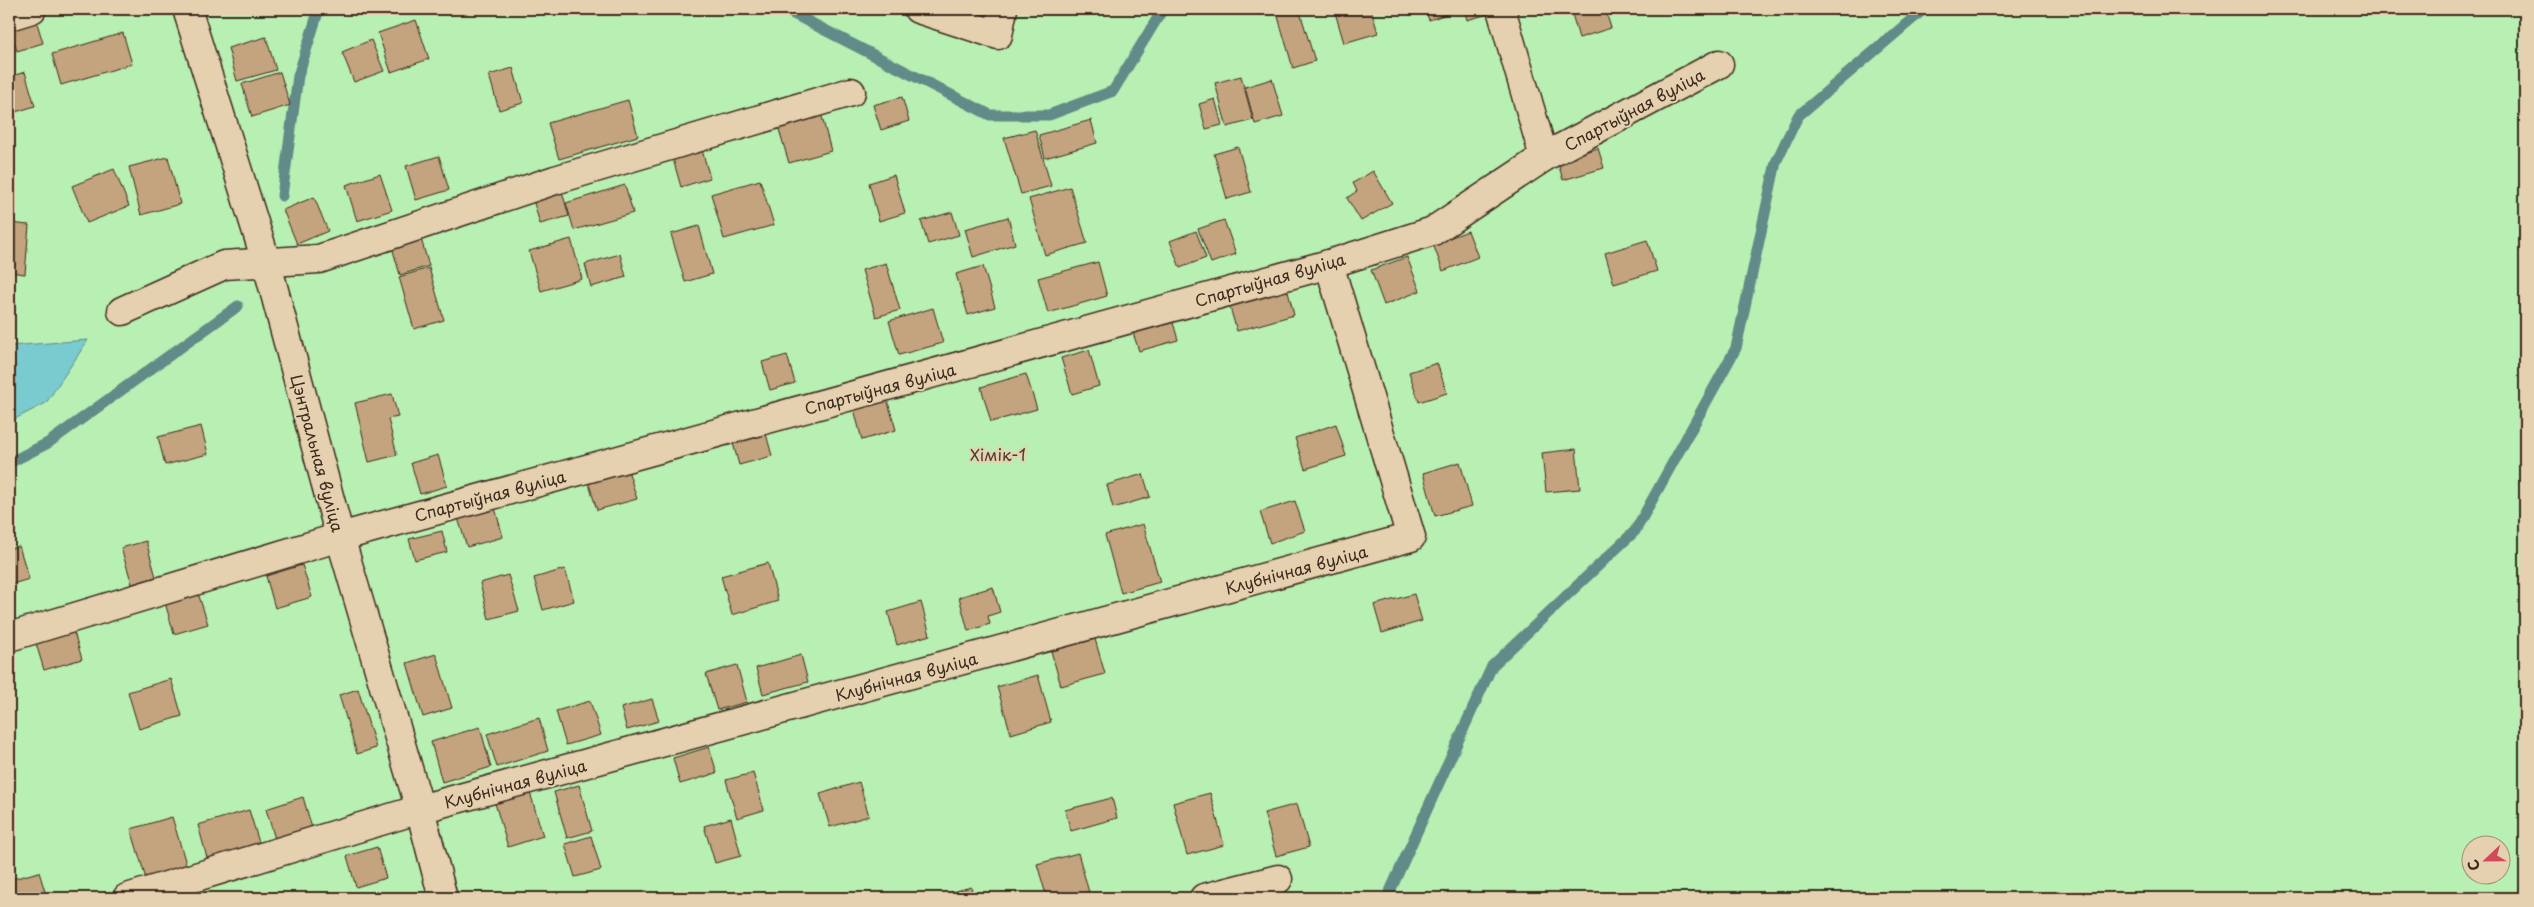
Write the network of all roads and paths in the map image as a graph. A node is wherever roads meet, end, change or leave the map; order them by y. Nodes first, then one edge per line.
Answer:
1 (32, 9) edge
2 (187, 9) edge
3 (918, 9) edge
4 (1501, 9) edge
5 (9, 16) edge
6 (1001, 22) edge
7 (1719, 64) dead end
8 (851, 92) dead end
9 (1544, 157) junction
10 (267, 264) junction
11 (1329, 264) junction
12 (122, 312) dead end
13 (340, 537) junction
14 (9, 637) edge
15 (420, 809) junction
16 (1278, 879) dead end
17 (127, 898) edge
18 (443, 898) edge
19 (1204, 898) edge

1 - 5 street
2 - 10 street, Цэнтральная вуліца
3 - 6 street
4 - 9 street
7 - 9 street, Спартыўная вуліца
8 - 10 street
9 - 11 street, Спартыўная вуліца
10 - 12 street
10 - 13 street, Цэнтральная вуліца
11 - 13 street, Спартыўная вуліца
11 - 15 street, Клубнічная вуліца
13 - 14 street, Спартыўная вуліца
13 - 15 street, Цэнтральная вуліца
15 - 17 street, Клубнічная вуліца
15 - 18 street, Цэнтральная вуліца
16 - 19 street

